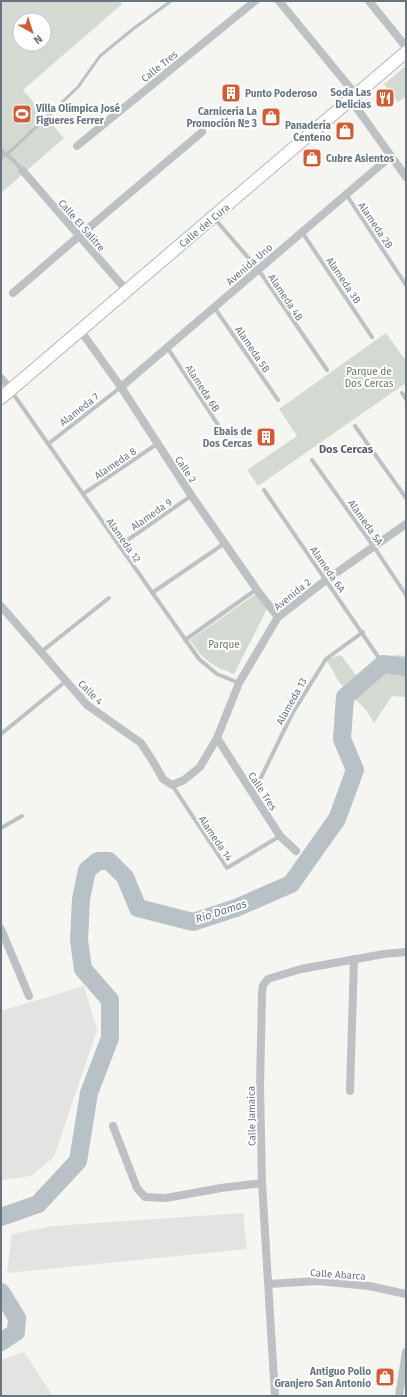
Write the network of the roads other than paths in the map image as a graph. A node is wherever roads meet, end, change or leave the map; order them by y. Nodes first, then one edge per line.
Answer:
1 (255, 1) edge
2 (279, 1) edge
3 (369, 1) edge
4 (406, 47) edge
5 (406, 52) edge
6 (353, 97) junction
7 (202, 132) dead end
8 (77, 146) dead end
9 (1, 150) edge
10 (391, 156) junction
11 (23, 171) joint
12 (406, 177) edge
13 (346, 194) junction
14 (214, 217) junction
15 (302, 232) junction
16 (79, 236) junction
17 (258, 269) junction
18 (406, 285) edge
19 (126, 291) junction
20 (14, 293) dead end
21 (214, 307) junction
22 (80, 330) junction
23 (372, 337) dead end
24 (167, 347) junction
25 (327, 370) dead end
26 (1, 378) edge
27 (121, 387) junction
28 (11, 390) junction
29 (402, 393) dead end
30 (1, 398) edge
31 (406, 399) edge
32 (278, 400) dead end
33 (355, 426) dead end
34 (226, 437) dead end
35 (48, 444) junction
36 (157, 444) junction
37 (312, 460) dead end
38 (264, 490) dead end
39 (82, 494) junction
40 (192, 495) junction
41 (406, 498) edge
42 (406, 524) edge
43 (225, 543) junction
44 (119, 546) junction
45 (374, 547) junction
46 (326, 580) junction
47 (256, 589) junction
48 (152, 593) junction
49 (406, 595) edge
50 (109, 598) dead end
51 (1, 606) edge
52 (278, 617) junction
53 (363, 632) junction
54 (185, 640) junction
55 (41, 652) junction
56 (379, 658) dead end
57 (66, 681) junction
58 (239, 683) junction
59 (1, 734) edge
60 (217, 738) junction
61 (172, 785) junction
62 (253, 794) junction
63 (22, 816) dead end
64 (1, 828) edge
65 (280, 836) junction
66 (296, 850) dead end
67 (1, 929) edge
68 (406, 952) edge
69 (354, 959) junction
70 (29, 996) dead end
71 (350, 1091) dead end
72 (113, 1126) dead end
73 (262, 1183) junction
74 (269, 1284) junction
75 (406, 1294) edge
76 (406, 1352) edge
77 (276, 1396) edge
78 (399, 1396) edge

1 - 8 street, Calle Tres
2 - 6 street
3 - 4 street
5 - 6 street, Calle del Cura
6 - 10 street
6 - 14 street, Calle del Cura
7 - 16 street
9 - 11 lane
10 - 12 street
10 - 13 street, Avenida Uno
11 - 16 street, Calle El Salitre
13 - 15 street, Avenida Uno
13 - 18 lane, Alameda 2B
14 - 17 lane, Alameda 4B
14 - 19 street, Calle del Cura
15 - 17 street, Avenida Uno
15 - 23 lane, Alameda 3B
16 - 19 street, Calle El Salitre
16 - 20 street
17 - 21 street, Avenida Uno
17 - 25 lane, Alameda 4B
19 - 22 street, Calle del Cura
21 - 24 street, Avenida Uno
21 - 32 lane, Alameda 5B
22 - 27 street, Calle 2
22 - 28 street, Calle del Cura
24 - 27 street, Avenida Uno
24 - 34 lane, Alameda 6B
26 - 28 street
27 - 35 lane, Alameda 7
27 - 36 street, Calle 2
28 - 30 street, Calle del Cura
28 - 35 lane, Alameda 12
29 - 31 lane
33 - 41 lane
35 - 39 lane, Alameda 12
36 - 39 lane, Alameda 8
36 - 40 street, Calle 2
37 - 45 lane, Alameda 5A
38 - 46 lane, Alameda 6A
39 - 44 lane, Alameda 12
40 - 43 street, Calle 2
40 - 44 lane, Alameda 9
42 - 45 street, Avenida 2
43 - 47 street, Calle 2
43 - 48 lane
44 - 48 lane, Alameda 12
45 - 46 street, Avenida 2
45 - 49 lane, Alameda 5A
46 - 52 street, Avenida 2
46 - 53 lane, Alameda 6A
47 - 52 street, Calle 2
47 - 54 lane
48 - 54 lane, Alameda 12
50 - 55 lane
51 - 55 street, Calle 4
52 - 58 street, Avenida 2
53 - 56 lane, Alameda 6A
53 - 62 lane, Alameda 13
54 - 58 lane, Alameda 12
55 - 57 street, Calle 4
57 - 59 lane
57 - 61 street, Calle 4
58 - 60 street, Avenida 2
60 - 61 street, Avenida 2
60 - 62 street, Calle Tres
61 - 65 lane, Alameda 14
62 - 65 street, Calle Tres
63 - 64 lane
65 - 66 street, Calle Tres
67 - 70 street
68 - 69 street, Calle Jamaica
69 - 71 street
69 - 73 street, Calle Jamaica
72 - 73 street
73 - 74 street, Calle Jamaica
74 - 75 street, Calle Abarca
74 - 77 street, Calle Jamaica
76 - 78 street

